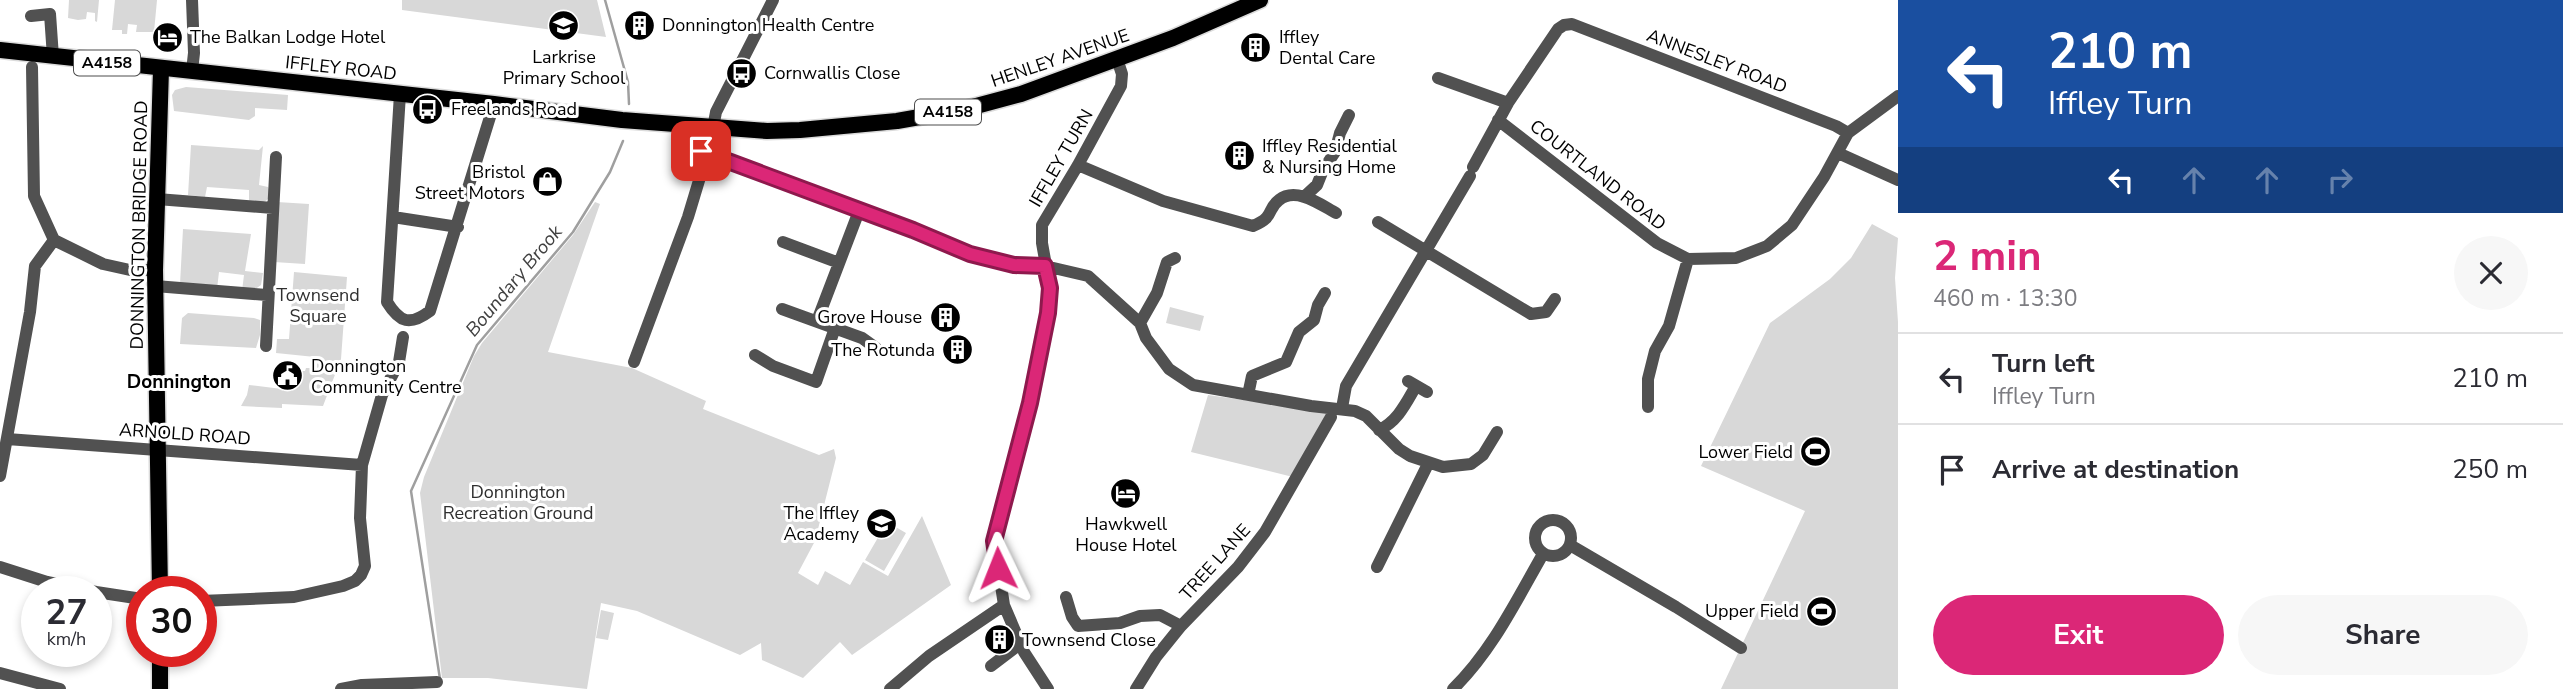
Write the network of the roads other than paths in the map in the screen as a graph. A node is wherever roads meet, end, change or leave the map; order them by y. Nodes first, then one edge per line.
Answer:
1 (192, 0) edge
2 (773, 0) edge
3 (1252, 2) edge
4 (31, 16) dead end
5 (1572, 24) joint
6 (0, 50) edge
7 (53, 57) junction
8 (1117, 59) junction
9 (33, 67) dead end
10 (161, 69) junction
11 (192, 71) junction
12 (1438, 76) dead end
13 (400, 94) junction
14 (1898, 96) edge
15 (1508, 103) junction
16 (494, 104) junction
17 (1349, 115) dead end
18 (1499, 120) junction
19 (625, 121) joint
20 (707, 127) junction
21 (1848, 134) junction
22 (1838, 153) junction
23 (707, 154) junction
24 (276, 157) dead end
25 (1078, 165) junction
26 (1898, 180) edge
27 (1304, 197) junction
28 (157, 199) junction
29 (273, 208) junction
30 (859, 211) junction
31 (1336, 212) dead end
32 (393, 217) junction
33 (1378, 222) dead end
34 (458, 227) junction
35 (54, 240) junction
36 (783, 242) dead end
37 (1426, 251) junction
38 (1175, 258) dead end
39 (1688, 259) junction
40 (839, 263) junction
41 (1045, 266) junction
42 (155, 278) junction
43 (1325, 293) dead end
44 (267, 295) junction
45 (1555, 299) dead end
46 (782, 309) dead end
47 (817, 321) junction
48 (1140, 323) junction
49 (835, 328) junction
50 (403, 337) dead end
51 (266, 346) dead end
52 (876, 348) dead end
53 (755, 355) dead end
54 (634, 362) dead end
55 (1417, 386) dead end
56 (1248, 395) junction
57 (1648, 407) dead end
58 (1337, 412) junction
59 (1379, 430) junction
60 (1497, 432) dead end
61 (7, 439) junction
62 (157, 449) junction
63 (1428, 464) junction
64 (362, 465) junction
65 (0, 476) edge
66 (1570, 545) junction
67 (1543, 554) junction
68 (0, 567) edge
69 (1377, 567) dead end
70 (28, 576) edge
71 (160, 576) edge
72 (1066, 597) dead end
73 (217, 600) edge
74 (1004, 605) junction
75 (1181, 626) junction
76 (1020, 644) junction
77 (1741, 648) dead end
78 (991, 666) dead end
79 (160, 667) edge
80 (0, 673) edge
81 (437, 682) dead end
82 (60, 689) edge
83 (160, 689) edge
84 (341, 689) edge
85 (890, 689) edge
86 (1048, 689) edge
87 (1136, 689) edge
88 (1453, 689) edge

1 - 11 street
2 - 20 street
3 - 8 main road, HENLEY AVENUE / A4158
4 - 7 street
5 - 15 street, TREE LANE
5 - 21 street, ANNESLEY ROAD
6 - 7 main road, IFFLEY ROAD / A4158
7 - 10 main road, IFFLEY ROAD / A4158
8 - 20 main road, HENLEY AVENUE / A4158
8 - 25 street, IFFLEY TURN
9 - 35 street
10 - 11 main road, IFFLEY ROAD / A4158
10 - 28 main road, DONNINGTON BRIDGE ROAD
11 - 13 main road, IFFLEY ROAD / A4158
12 - 15 street
13 - 16 main road, IFFLEY ROAD / A4158
13 - 32 street
14 - 21 street, COURTLAND ROAD
15 - 18 street, TREE LANE
16 - 19 main road, IFFLEY ROAD / A4158
16 - 34 street
17 - 27 street
18 - 37 street, TREE LANE
18 - 39 street, COURTLAND ROAD
19 - 20 main road, HENLEY AVENUE / A4158
20 - 23 street
21 - 22 street, COURTLAND ROAD
22 - 26 street
22 - 39 street, COURTLAND ROAD
23 - 30 street
23 - 54 street
24 - 29 street
25 - 27 street
25 - 41 street, IFFLEY TURN
27 - 31 street
28 - 29 street
28 - 42 main road, DONNINGTON BRIDGE ROAD
29 - 44 street
30 - 40 street
30 - 41 street
32 - 34 street
32 - 34 street
33 - 37 street
35 - 42 street
35 - 61 street
36 - 40 street
37 - 45 street
37 - 58 street, TREE LANE
38 - 48 street
39 - 57 street
40 - 47 street
41 - 48 street
41 - 74 street, IFFLEY TURN
42 - 44 street
42 - 62 main road, DONNINGTON BRIDGE ROAD
43 - 56 street
44 - 51 street
46 - 47 street
47 - 49 street
48 - 56 street
49 - 52 street
49 - 53 street
50 - 64 street
55 - 59 street
56 - 58 street
58 - 59 street
58 - 75 street, TREE LANE
59 - 63 street
60 - 63 street
61 - 62 street, ARNOLD ROAD
61 - 65 street
62 - 64 street, ARNOLD ROAD
62 - 71 main road, DONNINGTON BRIDGE ROAD
63 - 69 street
64 - 73 street
66 - 67 street
66 - 67 street
66 - 77 street
67 - 88 street
68 - 70 street
72 - 75 street
74 - 76 street, IFFLEY TURN
74 - 85 street
75 - 87 street, TREE LANE
76 - 78 street
76 - 86 street, IFFLEY TURN
79 - 83 main road
80 - 82 street
81 - 84 street

